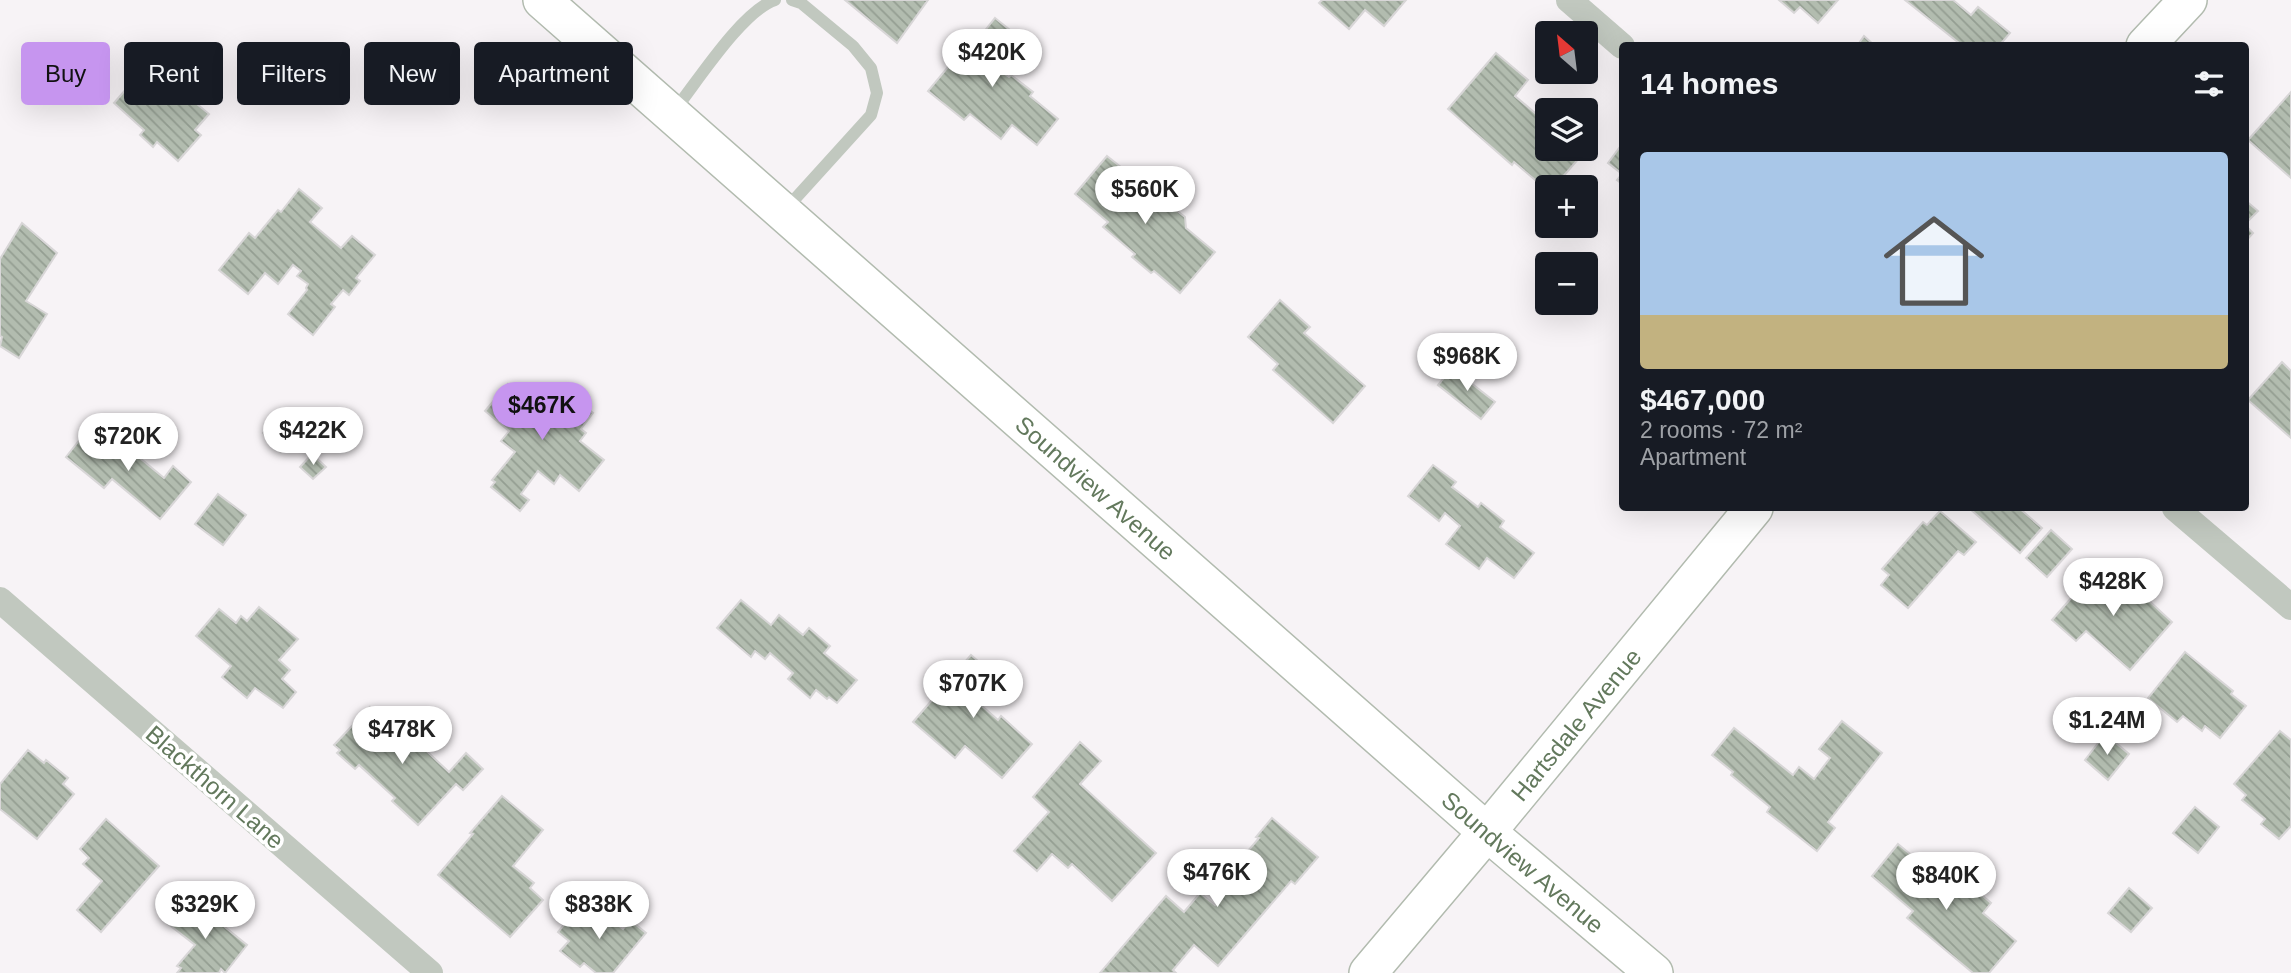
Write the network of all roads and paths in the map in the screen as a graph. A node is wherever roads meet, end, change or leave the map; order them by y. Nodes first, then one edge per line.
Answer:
1 (542, 0) edge
2 (775, 0) edge
3 (792, 0) edge
4 (1569, 0) edge
5 (2188, 0) edge
6 (2149, 42) edge
7 (1619, 43) edge
8 (672, 114) junction
9 (783, 212) junction
10 (1752, 511) edge
11 (2179, 511) edge
12 (0, 600) edge
13 (2291, 607) edge
14 (1487, 832) junction
15 (430, 973) edge
16 (1368, 973) edge
17 (1654, 973) edge

1 - 8 street, Soundview Avenue
2 - 8 lane
3 - 9 lane
4 - 7 street
5 - 6 street
8 - 9 street, Soundview Avenue
9 - 14 street, Soundview Avenue
10 - 14 street, Hartsdale Avenue
11 - 13 street
12 - 15 street, Blackthorn Lane
14 - 16 street, Hartsdale Avenue
14 - 17 street, Soundview Avenue

